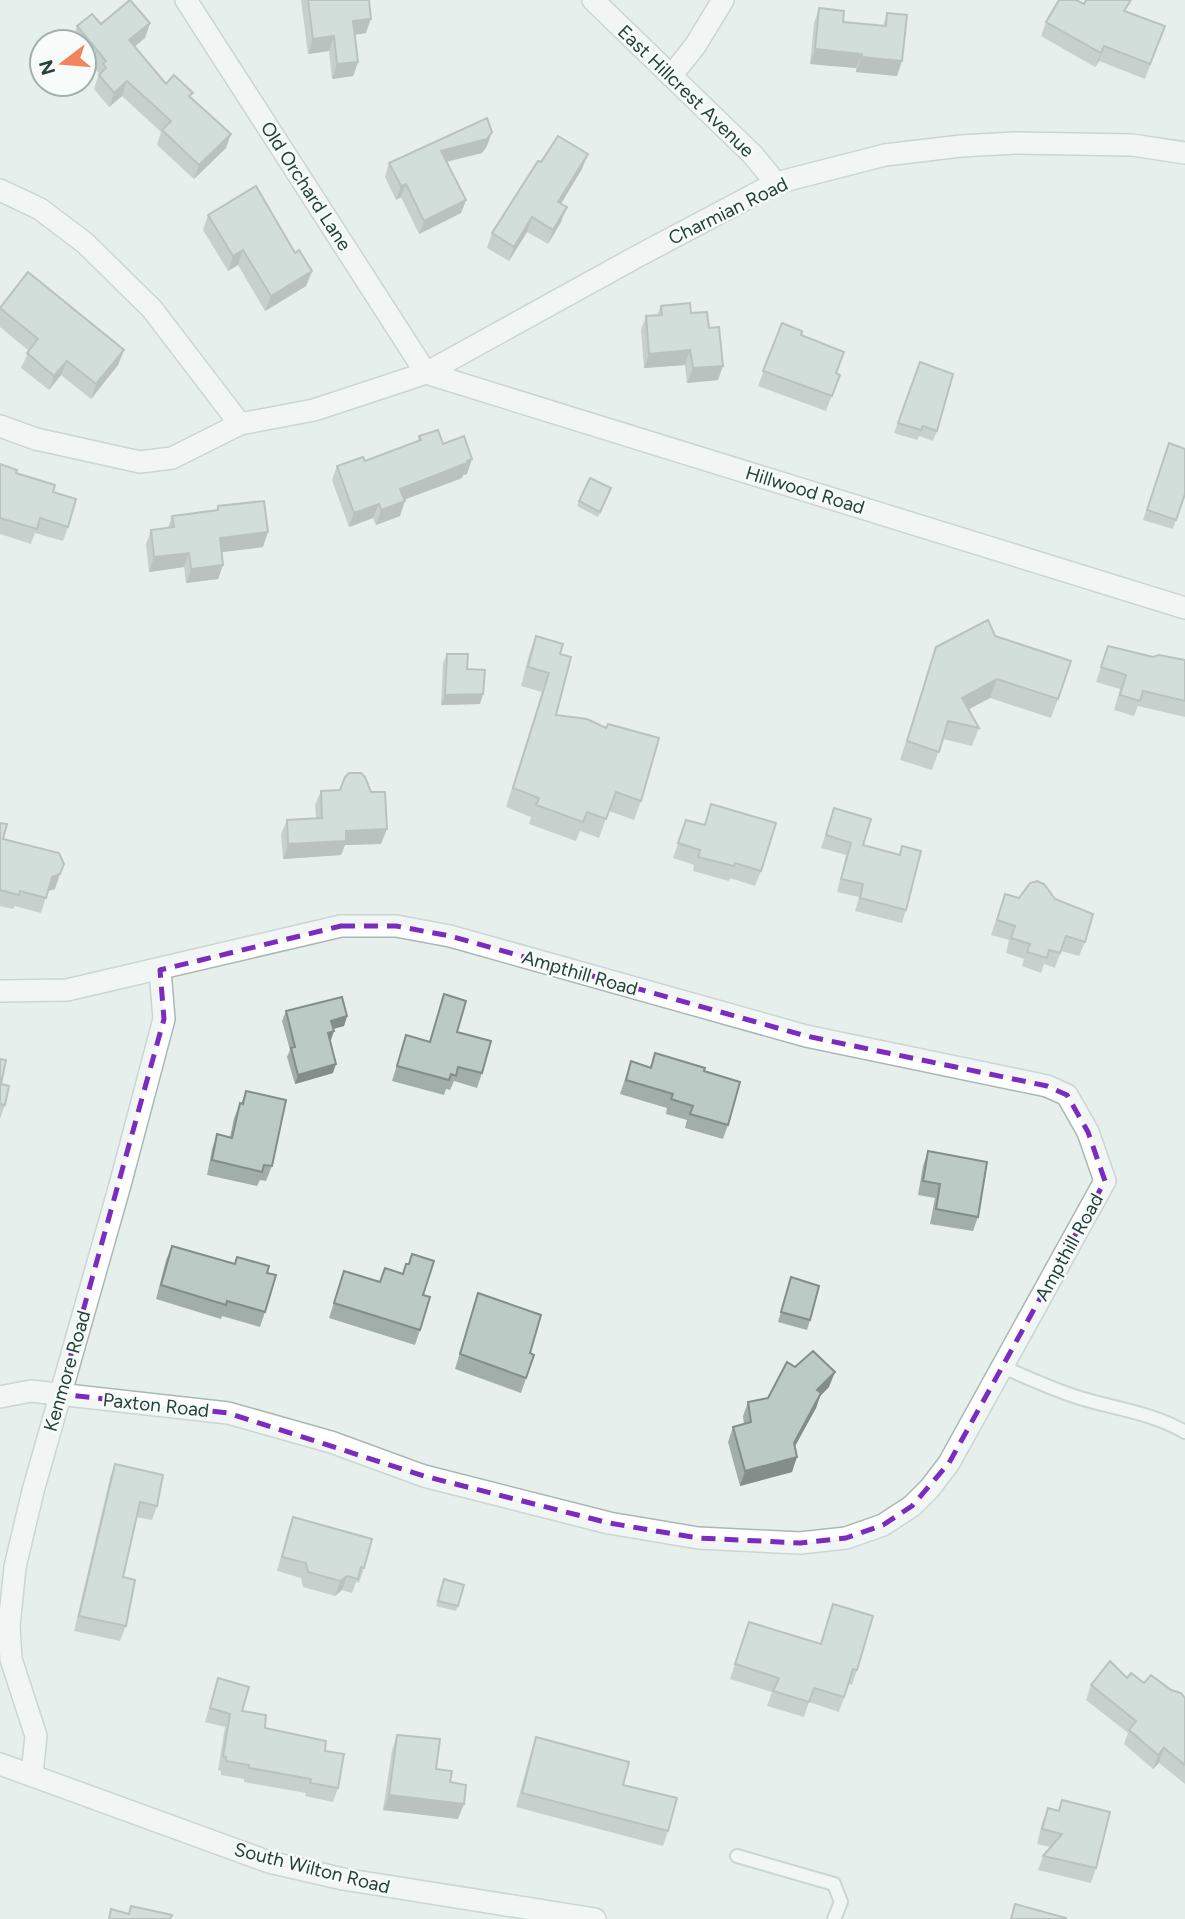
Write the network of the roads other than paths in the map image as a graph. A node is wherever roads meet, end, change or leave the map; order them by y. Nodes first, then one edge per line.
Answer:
1 (186, 0) edge
2 (593, 0) edge
3 (723, 0) edge
4 (671, 76) junction
5 (1185, 153) edge
6 (776, 183) junction
7 (0, 190) edge
8 (426, 373) junction
9 (240, 424) junction
10 (0, 426) edge
11 (1185, 608) edge
12 (160, 970) junction
13 (0, 991) edge
14 (1003, 1367) junction
15 (60, 1394) junction
16 (0, 1397) edge
17 (228, 1413) joint
18 (1185, 1432) edge
19 (0, 1764) edge
20 (32, 1774) junction
21 (737, 1856) dead end
22 (595, 1919) edge
23 (834, 1919) edge

1 - 8 street, Old Orchard Lane
2 - 4 street, East Hillcrest Avenue
3 - 4 street
4 - 6 street, East Hillcrest Avenue
5 - 6 street, Charmian Road
6 - 8 street, Charmian Road
7 - 9 street
8 - 9 street, Charmian Road
8 - 11 street, Hillwood Road
9 - 10 street, Charmian Road
12 - 13 street, Ampthill Road
12 - 14 street, Ampthill Road
12 - 15 street, Kenmore Road
14 - 17 street, Ampthill Road
14 - 18 lane
15 - 16 street, Paxton Road
15 - 17 street, Paxton Road
15 - 20 street, Kenmore Road
19 - 20 street, South Wilton Road
20 - 22 street, South Wilton Road
21 - 23 lane

